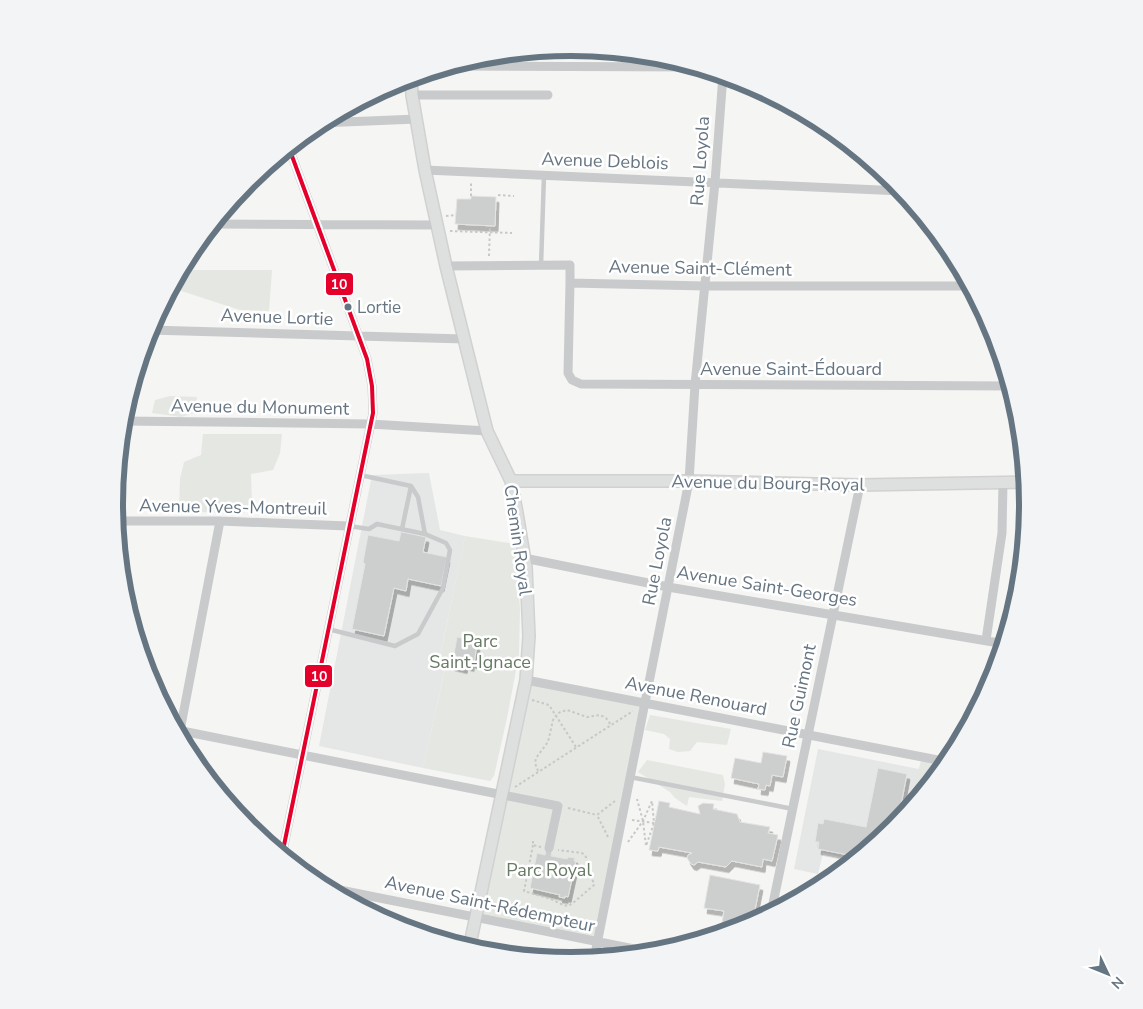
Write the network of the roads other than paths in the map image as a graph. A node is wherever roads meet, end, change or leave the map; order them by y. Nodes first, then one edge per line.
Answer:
1 (479, 66) edge
2 (667, 67) edge
3 (722, 82) edge
4 (411, 86) edge
5 (412, 95) junction
6 (548, 96) dead end
7 (417, 120) junction
8 (337, 122) edge
9 (292, 155) edge
10 (425, 170) junction
11 (544, 175) junction
12 (715, 182) junction
13 (890, 190) edge
14 (222, 224) edge
15 (317, 224) junction
16 (437, 228) junction
17 (446, 266) junction
18 (541, 266) junction
19 (570, 283) junction
20 (705, 286) junction
21 (963, 286) edge
22 (158, 330) edge
23 (359, 336) junction
24 (464, 340) junction
25 (695, 385) junction
26 (1003, 386) edge
27 (131, 421) edge
28 (370, 424) junction
29 (488, 431) junction
30 (360, 475) junction
31 (511, 481) junction
32 (690, 481) junction
33 (1003, 482) junction
34 (1019, 482) edge
35 (860, 485) junction
36 (411, 486) junction
37 (220, 520) junction
38 (124, 521) edge
39 (348, 526) junction
40 (402, 529) junction
41 (425, 534) junction
42 (524, 558) junction
43 (668, 587) junction
44 (833, 614) junction
45 (328, 629) junction
46 (986, 640) junction
47 (998, 643) edge
48 (526, 680) junction
49 (645, 703) junction
50 (180, 724) edge
51 (186, 733) edge
52 (808, 735) junction
53 (302, 755) junction
54 (939, 760) edge
55 (630, 778) junction
56 (502, 795) junction
57 (793, 809) junction
58 (283, 848) edge
59 (549, 848) road end
60 (344, 891) edge
61 (773, 906) edge
62 (476, 918) junction
63 (471, 941) edge
64 (598, 943) junction
65 (629, 949) edge
66 (596, 952) edge

1 - 2 street
3 - 12 street, Rue Loyola
4 - 5 main road, Chemin Royal
5 - 6 street
5 - 7 main road, Chemin Royal
7 - 8 street
7 - 10 main road, Chemin Royal
9 - 15 street
10 - 11 street, Avenue Deblois
10 - 16 main road, Chemin Royal
11 - 12 street, Avenue Deblois
11 - 18 lane
12 - 13 street, Avenue Deblois
12 - 20 street, Rue Loyola
14 - 15 street
15 - 16 street
15 - 23 street
16 - 17 main road, Chemin Royal
17 - 18 street
17 - 24 main road, Chemin Royal
18 - 19 street
19 - 20 street, Avenue Saint-Clément
19 - 25 street, Avenue Saint-Édouard
20 - 21 street, Avenue Saint-Clément
20 - 25 street, Rue Loyola
22 - 23 street, Avenue Lortie
23 - 24 street, Avenue Lortie
23 - 28 street
24 - 29 main road, Chemin Royal
25 - 26 street, Avenue Saint-Édouard
25 - 32 street, Rue Loyola
27 - 28 street, Avenue du Monument
28 - 29 street, Avenue du Monument
28 - 30 street
29 - 31 main road, Chemin Royal
30 - 36 lane
30 - 39 street
31 - 32 main road, Avenue du Bourg-Royal
31 - 42 main road, Chemin Royal
32 - 35 main road, Avenue du Bourg-Royal
32 - 43 street, Rue Loyola
33 - 34 main road, Avenue du Bourg-Royal
33 - 35 main road, Avenue du Bourg-Royal
33 - 46 street
35 - 44 street, Rue Guimont
36 - 40 lane
36 - 41 lane
37 - 38 street, Avenue Yves-Montreuil
37 - 39 street, Avenue Yves-Montreuil
37 - 50 street
39 - 40 lane
39 - 45 street
40 - 41 lane
41 - 45 lane
42 - 43 street, Avenue Saint-Georges
42 - 48 main road, Chemin Royal
43 - 44 street, Avenue Saint-Georges
43 - 49 street, Rue Loyola
44 - 46 street, Avenue Saint-Georges
44 - 52 street, Rue Guimont
45 - 53 street
46 - 47 street, Avenue Saint-Georges
48 - 49 street, Avenue Renouard
48 - 56 main road, Chemin Royal
49 - 52 street, Avenue Renouard
49 - 55 street, Rue Loyola
51 - 53 street
52 - 54 street, Avenue Renouard
52 - 57 street, Rue Guimont
53 - 56 street
53 - 58 street
55 - 57 lane
55 - 64 street, Rue Loyola
56 - 59 street
56 - 62 main road, Chemin Royal
57 - 61 street, Rue Guimont
60 - 62 street, Avenue Saint-Rédempteur
62 - 63 main road, Chemin Royal
62 - 64 street, Avenue Saint-Rédempteur
64 - 65 street, Avenue Saint-Rédempteur
64 - 66 street, Rue Loyola

